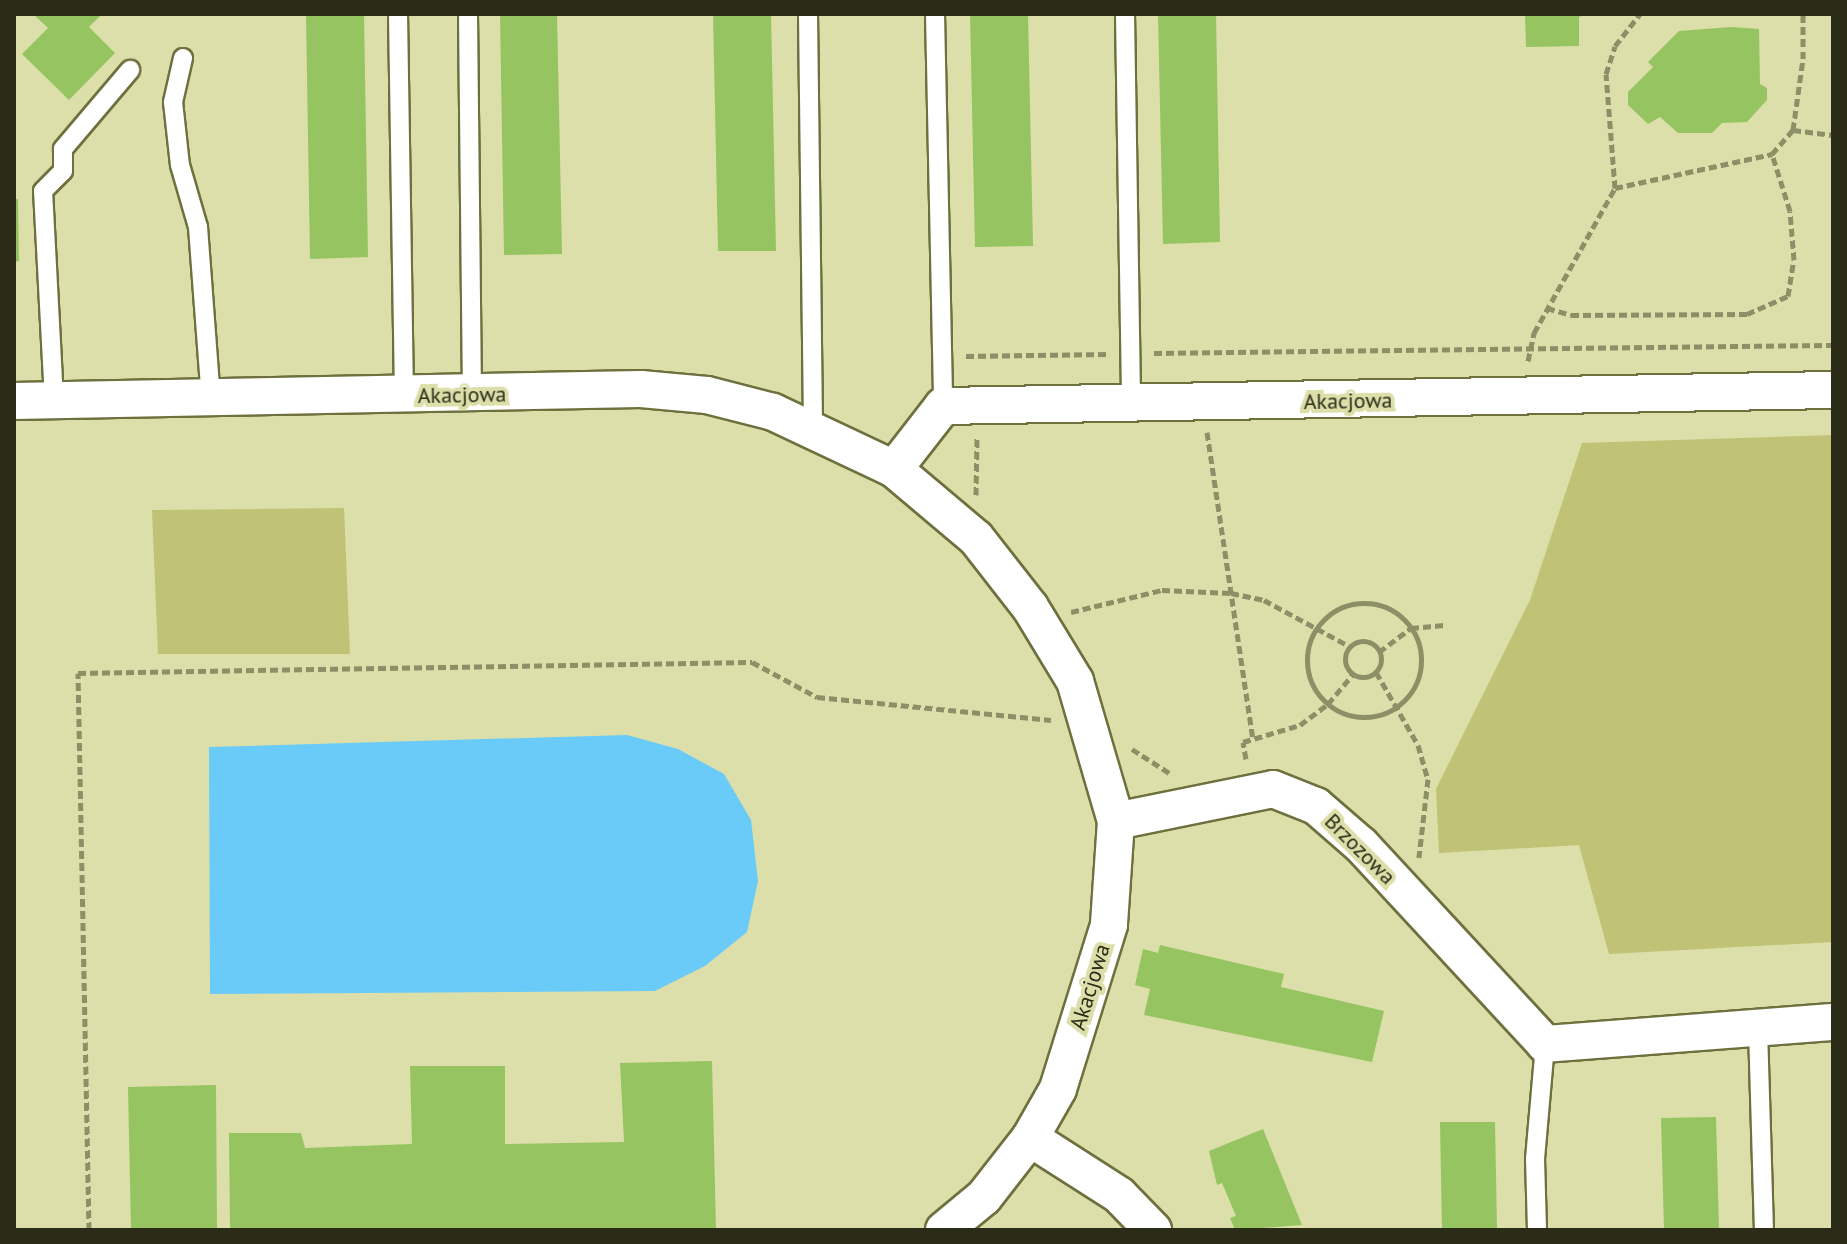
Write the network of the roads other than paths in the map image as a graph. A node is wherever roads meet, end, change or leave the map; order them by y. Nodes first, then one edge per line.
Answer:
1 (398, 14) edge
2 (468, 14) edge
3 (808, 14) edge
4 (935, 14) edge
5 (1125, 14) edge
6 (183, 58) dead end
7 (130, 70) dead end
8 (1833, 390) edge
9 (472, 395) junction
10 (404, 396) junction
11 (211, 398) junction
12 (54, 400) junction
13 (14, 401) edge
14 (1131, 405) junction
15 (943, 406) junction
16 (813, 428) junction
17 (894, 469) junction
18 (1116, 821) junction
19 (1833, 1022) edge
20 (1758, 1029) junction
21 (1545, 1044) junction
22 (1030, 1138) junction
23 (944, 1230) edge
24 (1153, 1230) edge
25 (1537, 1230) edge
26 (1764, 1230) edge

1 - 10 lane
2 - 9 lane
3 - 16 lane
4 - 15 lane
5 - 14 lane
6 - 11 lane
7 - 12 lane
8 - 14 street, Akacjowa
9 - 10 street, Akacjowa
9 - 16 street, Akacjowa
10 - 11 street, Akacjowa
11 - 12 street, Akacjowa
12 - 13 street, Akacjowa
14 - 15 street, Akacjowa
15 - 17 street
16 - 17 street, Akacjowa
17 - 18 street, Akacjowa
18 - 21 street, Brzozowa
18 - 22 street, Akacjowa
19 - 20 street
20 - 21 street
20 - 26 lane
21 - 25 lane
22 - 23 street, Akacjowa
22 - 24 street

